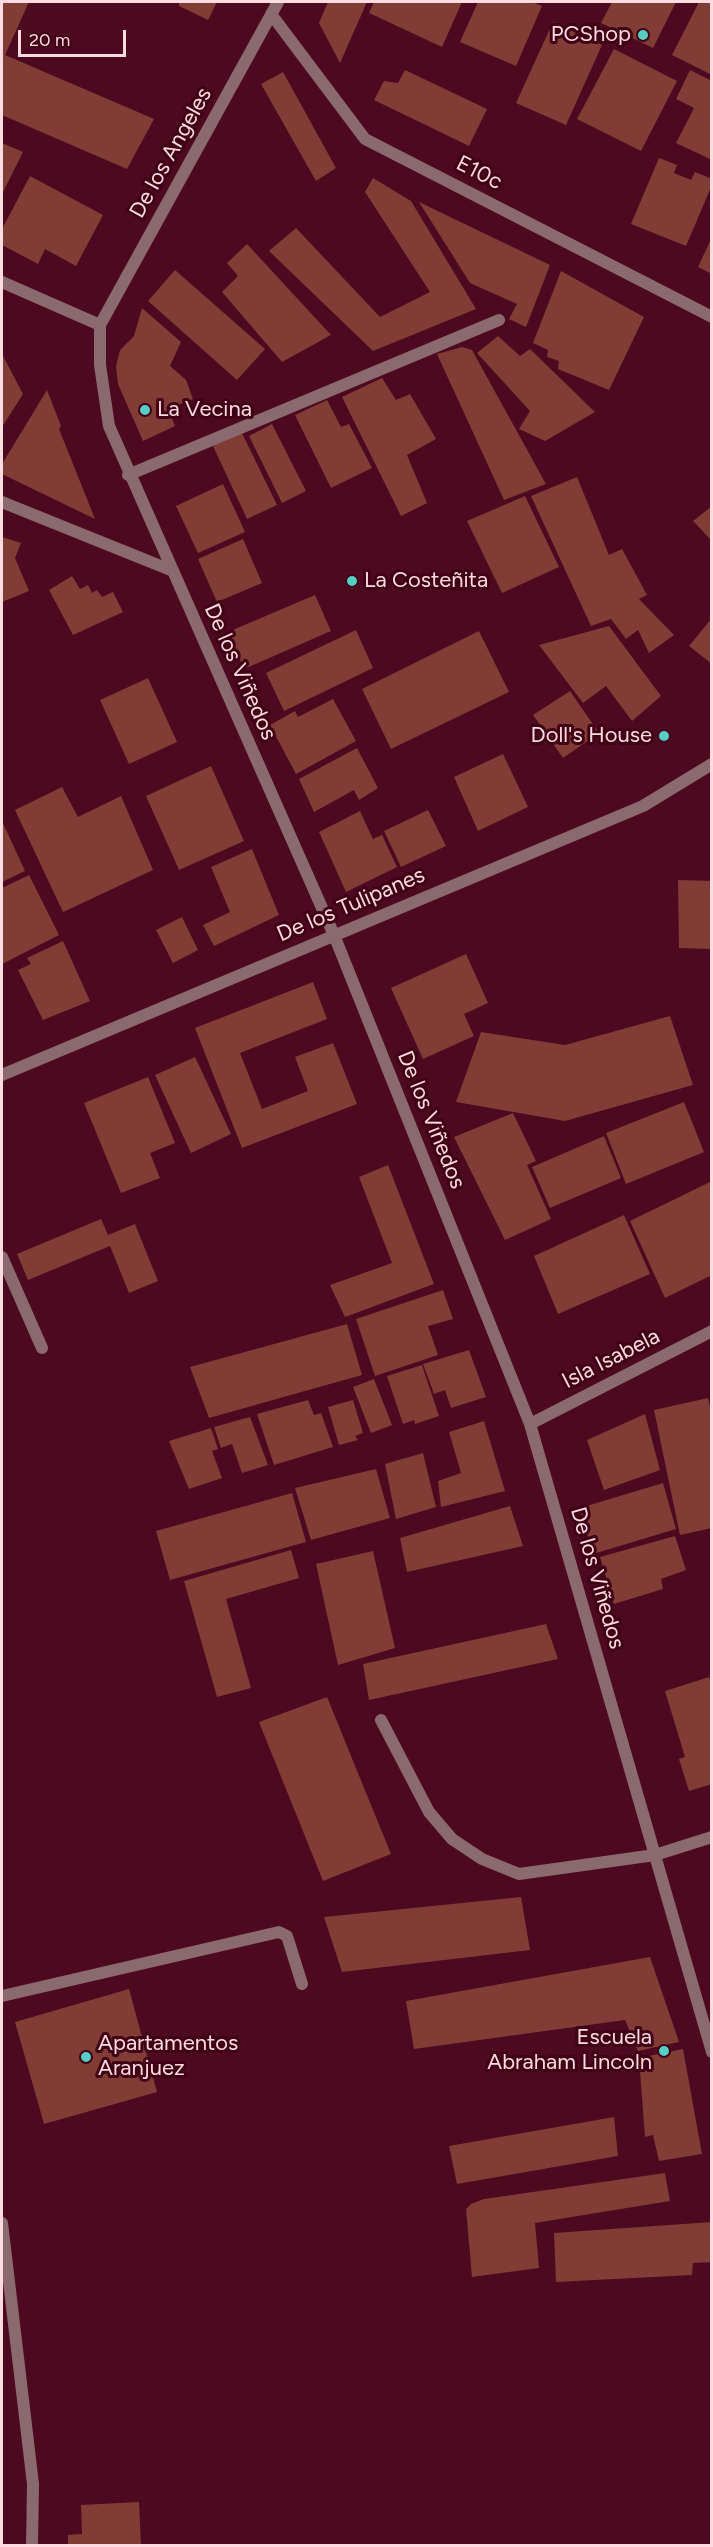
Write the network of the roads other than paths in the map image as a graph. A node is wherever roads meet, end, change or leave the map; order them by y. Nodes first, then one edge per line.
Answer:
1 (278, 2) edge
2 (271, 14) junction
3 (2, 282) edge
4 (711, 317) edge
5 (500, 320) dead end
6 (100, 325) junction
7 (128, 475) junction
8 (2, 502) edge
9 (173, 572) junction
10 (711, 764) edge
11 (334, 935) junction
12 (2, 1075) edge
13 (2, 1257) edge
14 (711, 1331) edge
15 (42, 1348) dead end
16 (530, 1424) junction
17 (381, 1720) dead end
18 (711, 1837) edge
19 (655, 1855) junction
20 (302, 1984) dead end
21 (2, 1996) edge
22 (711, 2052) edge
23 (2, 2223) edge
24 (32, 2546) edge

1 - 2 street, De los Angeles
2 - 4 street, E10c
2 - 6 street, De los Angeles
3 - 6 street
5 - 7 street
6 - 7 street, De los Viñedos
7 - 9 street, De los Viñedos
8 - 9 street
9 - 11 street, De los Viñedos
10 - 11 street, De los Tulipanes
11 - 12 street, De los Tulipanes
11 - 16 street, De los Viñedos
13 - 15 street
14 - 16 street, Isla Isabela
16 - 19 street, De los Viñedos
17 - 19 street
18 - 19 street
19 - 22 street, De los Viñedos
20 - 21 street
23 - 24 street

